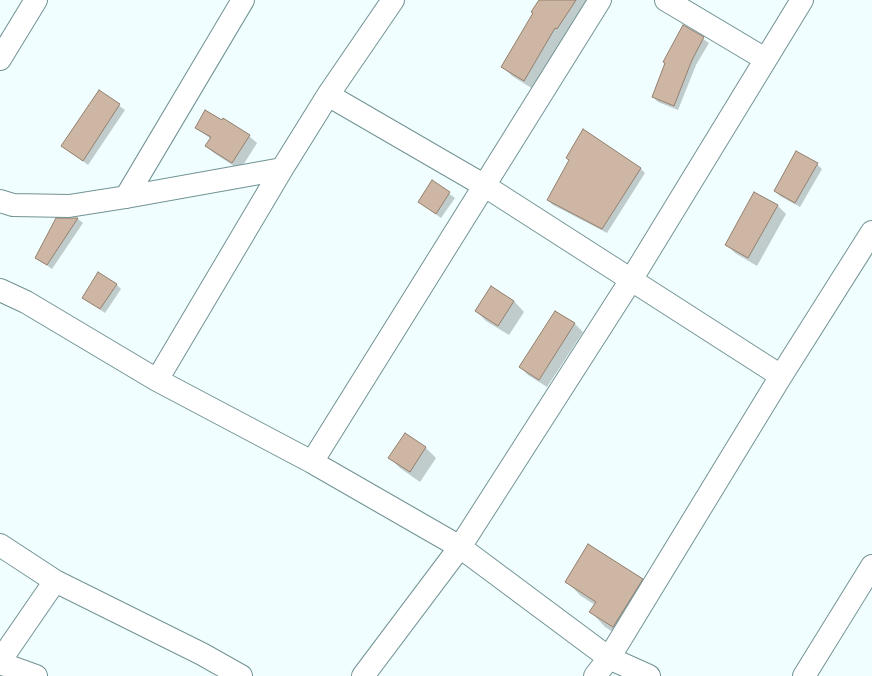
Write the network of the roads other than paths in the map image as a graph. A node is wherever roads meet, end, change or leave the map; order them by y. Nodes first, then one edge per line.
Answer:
1 (36, 0) edge
2 (243, 0) edge
3 (393, 0) edge
4 (600, 0) edge
5 (666, 0) edge
6 (802, 0) edge
7 (0, 59) edge
8 (765, 59) junction
9 (328, 95) junction
10 (282, 169) junction
11 (484, 186) junction
12 (126, 198) junction
13 (0, 201) edge
14 (872, 232) edge
15 (631, 280) junction
16 (0, 290) edge
17 (781, 376) junction
18 (157, 380) junction
19 (312, 462) junction
20 (0, 546) edge
21 (460, 548) junction
22 (872, 566) edge
23 (55, 581) junction
24 (609, 658) junction
25 (0, 662) edge
26 (36, 676) edge
27 (241, 676) edge
28 (363, 676) edge
29 (595, 676) edge
30 (649, 676) edge
31 (804, 676) edge

1 - 7 street
2 - 12 street
3 - 9 street
4 - 11 street
5 - 8 street
6 - 8 street
8 - 15 street
9 - 10 street
9 - 11 street
10 - 12 street
10 - 18 street
11 - 15 street
11 - 19 street
12 - 13 street
14 - 17 street
15 - 17 street
15 - 21 street
16 - 18 street
17 - 24 street
18 - 19 street
19 - 21 street
20 - 23 street
21 - 24 street
21 - 28 street
22 - 31 street
23 - 25 street
23 - 27 street
24 - 29 street
24 - 30 street
25 - 26 street

